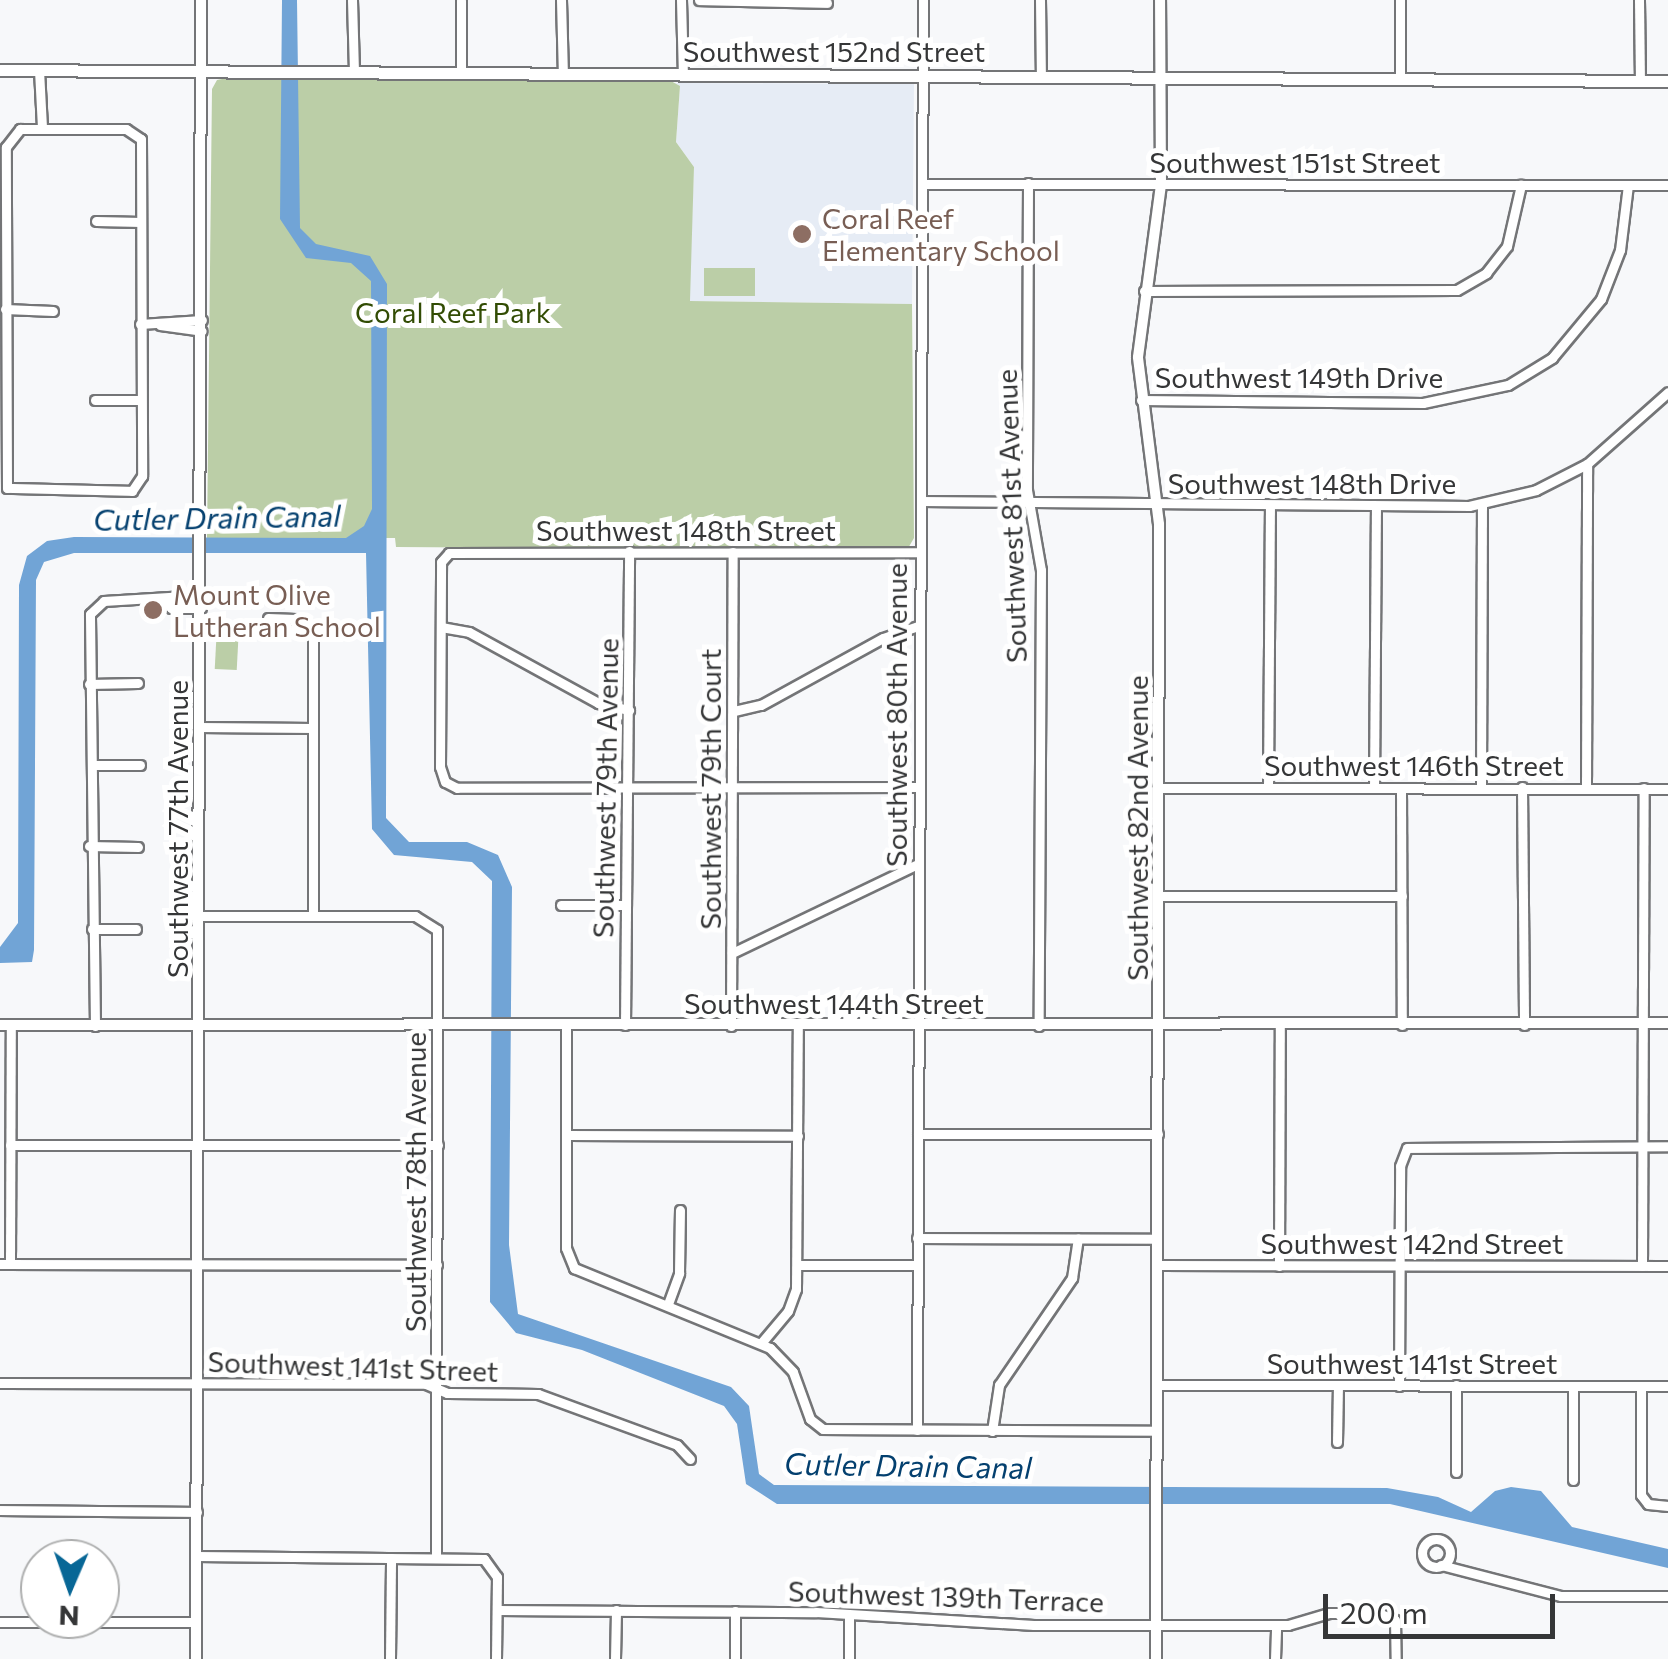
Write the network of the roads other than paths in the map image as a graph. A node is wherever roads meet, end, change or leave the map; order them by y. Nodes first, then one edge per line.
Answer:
1 (201, 0) edge
2 (352, 0) edge
3 (461, 0) edge
4 (561, 0) edge
5 (923, 0) edge
6 (1040, 0) edge
7 (1160, 0) edge
8 (1400, 0) edge
9 (1639, 0) edge
10 (701, 1) edge
11 (681, 4) edge
12 (826, 4) dead end
13 (0, 70) edge
14 (42, 70) junction
15 (203, 70) junction
16 (354, 72) junction
17 (462, 74) junction
18 (563, 75) junction
19 (683, 75) junction
20 (923, 76) junction
21 (1041, 77) junction
22 (1162, 78) junction
23 (1400, 80) junction
24 (1640, 81) junction
25 (1668, 81) edge
26 (42, 128) junction
27 (1028, 183) junction
28 (923, 184) junction
29 (1161, 184) junction
30 (1522, 184) junction
31 (1628, 185) junction
32 (1668, 185) edge
33 (96, 222) dead end
34 (142, 222) junction
35 (1144, 291) junction
36 (6, 310) junction
37 (53, 310) dead end
38 (140, 324) junction
39 (202, 325) junction
40 (1668, 392) edge
41 (95, 400) dead end
42 (141, 400) junction
43 (1141, 400) junction
44 (1587, 464) junction
45 (921, 501) junction
46 (1029, 501) junction
47 (1482, 504) junction
48 (1158, 505) junction
49 (1270, 508) junction
50 (1376, 509) junction
51 (629, 551) junction
52 (733, 552) junction
53 (920, 552) junction
54 (200, 596) junction
55 (164, 601) junction
56 (200, 608) junction
57 (268, 618) dead end
58 (918, 626) junction
59 (442, 627) junction
60 (138, 683) dead end
61 (89, 684) junction
62 (629, 710) junction
63 (734, 712) junction
64 (199, 727) junction
65 (313, 728) junction
66 (93, 765) junction
67 (140, 765) dead end
68 (918, 787) junction
69 (1522, 787) junction
70 (627, 788) junction
71 (733, 788) junction
72 (1160, 788) junction
73 (1268, 788) junction
74 (1374, 788) junction
75 (1401, 788) junction
76 (1481, 788) junction
77 (1586, 788) junction
78 (1644, 788) junction
79 (1668, 788) edge
80 (89, 846) junction
81 (138, 847) dead end
82 (918, 864) junction
83 (1158, 896) junction
84 (1402, 896) junction
85 (561, 905) dead end
86 (625, 905) junction
87 (199, 916) junction
88 (312, 916) junction
89 (92, 928) junction
90 (136, 929) dead end
91 (732, 952) junction
92 (1646, 1023) junction
93 (199, 1024) junction
94 (1668, 1024) edge
95 (6, 1025) edge
96 (438, 1025) junction
97 (566, 1025) junction
98 (625, 1025) junction
99 (1402, 1025) junction
100 (1524, 1025) junction
101 (95, 1026) junction
102 (731, 1026) junction
103 (798, 1026) junction
104 (918, 1026) junction
105 (1039, 1026) junction
106 (1280, 1026) junction
107 (1158, 1027) junction
108 (918, 1134) junction
109 (1158, 1134) junction
110 (566, 1136) junction
111 (798, 1136) junction
112 (438, 1145) junction
113 (10, 1146) junction
114 (198, 1146) junction
115 (1644, 1146) junction
116 (1668, 1146) edge
117 (680, 1210) dead end
118 (918, 1238) junction
119 (1078, 1238) junction
120 (1157, 1240) junction
121 (5, 1264) edge
122 (197, 1264) junction
123 (437, 1265) junction
124 (798, 1265) junction
125 (918, 1265) junction
126 (1157, 1265) junction
127 (1279, 1266) junction
128 (1400, 1266) junction
129 (1642, 1266) junction
130 (1668, 1266) edge
131 (668, 1304) junction
132 (762, 1342) junction
133 (0, 1383) edge
134 (197, 1384) junction
135 (1156, 1385) junction
136 (1338, 1385) junction
137 (1456, 1385) junction
138 (1398, 1386) junction
139 (1574, 1386) junction
140 (1641, 1386) junction
141 (1668, 1386) edge
142 (437, 1389) junction
143 (917, 1430) junction
144 (992, 1431) junction
145 (1156, 1431) junction
146 (1338, 1442) dead end
147 (690, 1459) dead end
148 (1456, 1472) dead end
149 (1573, 1480) dead end
150 (1668, 1506) edge
151 (0, 1510) edge
152 (197, 1512) junction
153 (197, 1556) junction
154 (390, 1558) junction
155 (436, 1558) junction
156 (1441, 1565) dead end
157 (1668, 1596) edge
158 (496, 1610) junction
159 (616, 1610) junction
160 (736, 1611) junction
161 (849, 1616) junction
162 (0, 1622) edge
163 (196, 1622) junction
164 (1156, 1625) junction
165 (1276, 1626) junction
166 (196, 1659) edge
167 (390, 1659) edge
168 (496, 1659) edge
169 (616, 1659) edge
170 (735, 1659) edge
171 (849, 1659) edge
172 (1156, 1659) edge
173 (1275, 1659) edge
174 (1396, 1659) edge

1 - 15 street, Southwest 77th Avenue
2 - 16 street
3 - 17 street
4 - 18 street
5 - 20 street, Southwest 80th Avenue
6 - 21 street
7 - 22 street, Southwest 82nd Avenue
8 - 23 street
9 - 24 street
10 - 11 street
10 - 12 street
11 - 19 street
13 - 14 main road, Southwest 152nd Street
14 - 15 main road, Southwest 152nd Street
14 - 26 street
15 - 16 main road, Southwest 152nd Street
15 - 39 street, Southwest 77th Avenue
16 - 17 main road, Southwest 152nd Street
17 - 18 main road, Southwest 152nd Street
18 - 19 main road, Southwest 152nd Street
19 - 20 main road, Southwest 152nd Street
20 - 21 main road, Southwest 152nd Street
20 - 28 street, Southwest 80th Avenue
21 - 22 main road, Southwest 152nd Street
22 - 23 main road, Southwest 152nd Street
22 - 29 street, Southwest 82nd Avenue
23 - 24 main road, Southwest 152nd Street
24 - 25 main road, Southwest 152nd Street
26 - 34 street
26 - 36 street
27 - 28 street, Southwest 151st Street
27 - 29 street, Southwest 151st Street
27 - 46 street, Southwest 81st Avenue
28 - 45 street, Southwest 80th Avenue
29 - 30 street, Southwest 151st Street
29 - 35 street, Southwest 82nd Avenue
30 - 31 street, Southwest 151st Street
30 - 35 street
31 - 32 street, Southwest 151st Street
31 - 43 street, Southwest 149th Drive
33 - 34 street
34 - 38 street
35 - 43 street, Southwest 82nd Avenue
36 - 37 street
36 - 42 street
38 - 39 street
38 - 42 street
39 - 54 street, Southwest 77th Avenue
40 - 44 street, Southwest 148th Drive
41 - 42 street
43 - 48 street, Southwest 82nd Avenue
44 - 47 street, Southwest 148th Drive
44 - 77 street
45 - 46 street, Southwest 148th Drive
45 - 53 street, Southwest 80th Avenue
46 - 48 street, Southwest 148th Drive
46 - 105 street, Southwest 81st Avenue
47 - 50 street, Southwest 148th Drive
47 - 76 street
48 - 49 street, Southwest 148th Drive
48 - 72 street, Southwest 82nd Avenue
49 - 50 street, Southwest 148th Drive
49 - 73 street
50 - 74 street
51 - 52 street, Southwest 148th Street
51 - 59 street, Southwest 148th Street
51 - 62 street, Southwest 79th Avenue
52 - 53 street, Southwest 148th Street
52 - 63 street, Southwest 79th Court
53 - 58 street, Southwest 80th Avenue
54 - 55 street
54 - 56 street, Southwest 77th Avenue
55 - 56 street
55 - 61 street
56 - 64 street, Southwest 77th Avenue
57 - 65 street
58 - 63 street
58 - 68 street, Southwest 80th Avenue
59 - 62 street
59 - 70 street
60 - 61 street
61 - 66 street
62 - 70 street, Southwest 79th Avenue
63 - 71 street, Southwest 79th Court
64 - 65 street
64 - 87 street, Southwest 77th Avenue
65 - 88 street
66 - 67 street
66 - 80 street
68 - 71 street
68 - 82 street, Southwest 80th Avenue
69 - 76 street, Southwest 146th Street
69 - 77 street, Southwest 146th Street
69 - 100 street
70 - 71 street
70 - 86 street, Southwest 79th Avenue
71 - 91 street, Southwest 79th Court
72 - 73 street, Southwest 146th Street
72 - 83 street, Southwest 82nd Avenue
73 - 74 street, Southwest 146th Street
74 - 75 street, Southwest 146th Street
75 - 76 street, Southwest 146th Street
75 - 84 street
77 - 78 street, Southwest 146th Street
78 - 79 street, Southwest 146th Street
78 - 92 street
80 - 81 street
80 - 89 street
82 - 91 street
82 - 104 street, Southwest 80th Avenue
83 - 84 street
83 - 107 street, Southwest 82nd Avenue
84 - 99 street
85 - 86 street
86 - 98 street, Southwest 79th Avenue
87 - 88 street
87 - 93 street, Southwest 77th Avenue
88 - 96 street, Southwest 78th Avenue
89 - 90 street
89 - 101 street
91 - 102 street, Southwest 79th Court
92 - 94 street, Southwest 144th Street
92 - 100 street, Southwest 144th Street
92 - 115 street
93 - 96 street, Southwest 144th Street
93 - 101 street, Southwest 144th Street
93 - 114 street, Southwest 77th Avenue
95 - 101 street, Southwest 144th Street
95 - 113 street
96 - 97 street, Southwest 144th Street
96 - 112 street, Southwest 78th Avenue
97 - 98 street, Southwest 144th Street
97 - 110 street
98 - 102 street, Southwest 144th Street
99 - 100 street, Southwest 144th Street
99 - 106 street, Southwest 144th Street
102 - 103 street, Southwest 144th Street
103 - 104 street, Southwest 144th Street
103 - 111 street
104 - 105 street, Southwest 144th Street
104 - 108 street, Southwest 80th Avenue
105 - 107 street, Southwest 144th Street
106 - 107 street, Southwest 144th Street
106 - 127 street
107 - 109 street, Southwest 82nd Avenue
108 - 109 street
108 - 118 street, Southwest 80th Avenue
109 - 120 street, Southwest 82nd Avenue
110 - 111 street
110 - 131 street
111 - 124 street
112 - 114 street
112 - 123 street, Southwest 78th Avenue
113 - 114 street
113 - 121 street
114 - 122 street, Southwest 77th Avenue
115 - 116 street
115 - 128 street
115 - 129 street
117 - 131 street
118 - 119 street
118 - 125 street, Southwest 80th Avenue
119 - 120 street
119 - 144 street
120 - 126 street, Southwest 82nd Avenue
121 - 122 street
122 - 123 street
122 - 134 street, Southwest 77th Avenue
123 - 142 street, Southwest 78th Avenue
124 - 125 street
124 - 132 street
125 - 143 street, Southwest 80th Avenue
126 - 127 street, Southwest 142nd Street
126 - 135 street, Southwest 82nd Avenue
127 - 128 street, Southwest 142nd Street
128 - 129 street, Southwest 142nd Street
128 - 138 street
129 - 130 street, Southwest 142nd Street
131 - 132 street
132 - 143 street
133 - 134 street, Southwest 141st Street
134 - 142 street, Southwest 141st Street
134 - 152 street, Southwest 77th Avenue
135 - 136 street, Southwest 141st Street
135 - 145 street, Southwest 82nd Avenue
136 - 138 street, Southwest 141st Street
136 - 146 street
137 - 138 street, Southwest 141st Street
137 - 139 street, Southwest 141st Street
137 - 148 street
139 - 140 street, Southwest 141st Street
139 - 149 street
140 - 141 street, Southwest 141st Street
140 - 150 street
142 - 147 street, Southwest 141st Street
142 - 155 street, Southwest 78th Avenue
143 - 144 street
144 - 145 street
145 - 164 street, Southwest 82nd Avenue
151 - 152 street
152 - 153 street, Southwest 77th Avenue
153 - 154 street
153 - 163 street, Southwest 77th Avenue
154 - 155 street
154 - 167 street
155 - 158 street
156 - 157 street
158 - 159 street, Southwest 139th Terrace
158 - 168 street
159 - 160 street, Southwest 139th Terrace
159 - 169 street
160 - 161 street, Southwest 139th Terrace
160 - 170 street
161 - 164 street, Southwest 139th Terrace
161 - 171 street
162 - 163 street
163 - 166 street, Southwest 77th Avenue
164 - 165 street, Southwest 139th Terrace
164 - 172 street, Southwest 82nd Avenue
165 - 173 street
165 - 174 street, Southwest 139th Terrace

